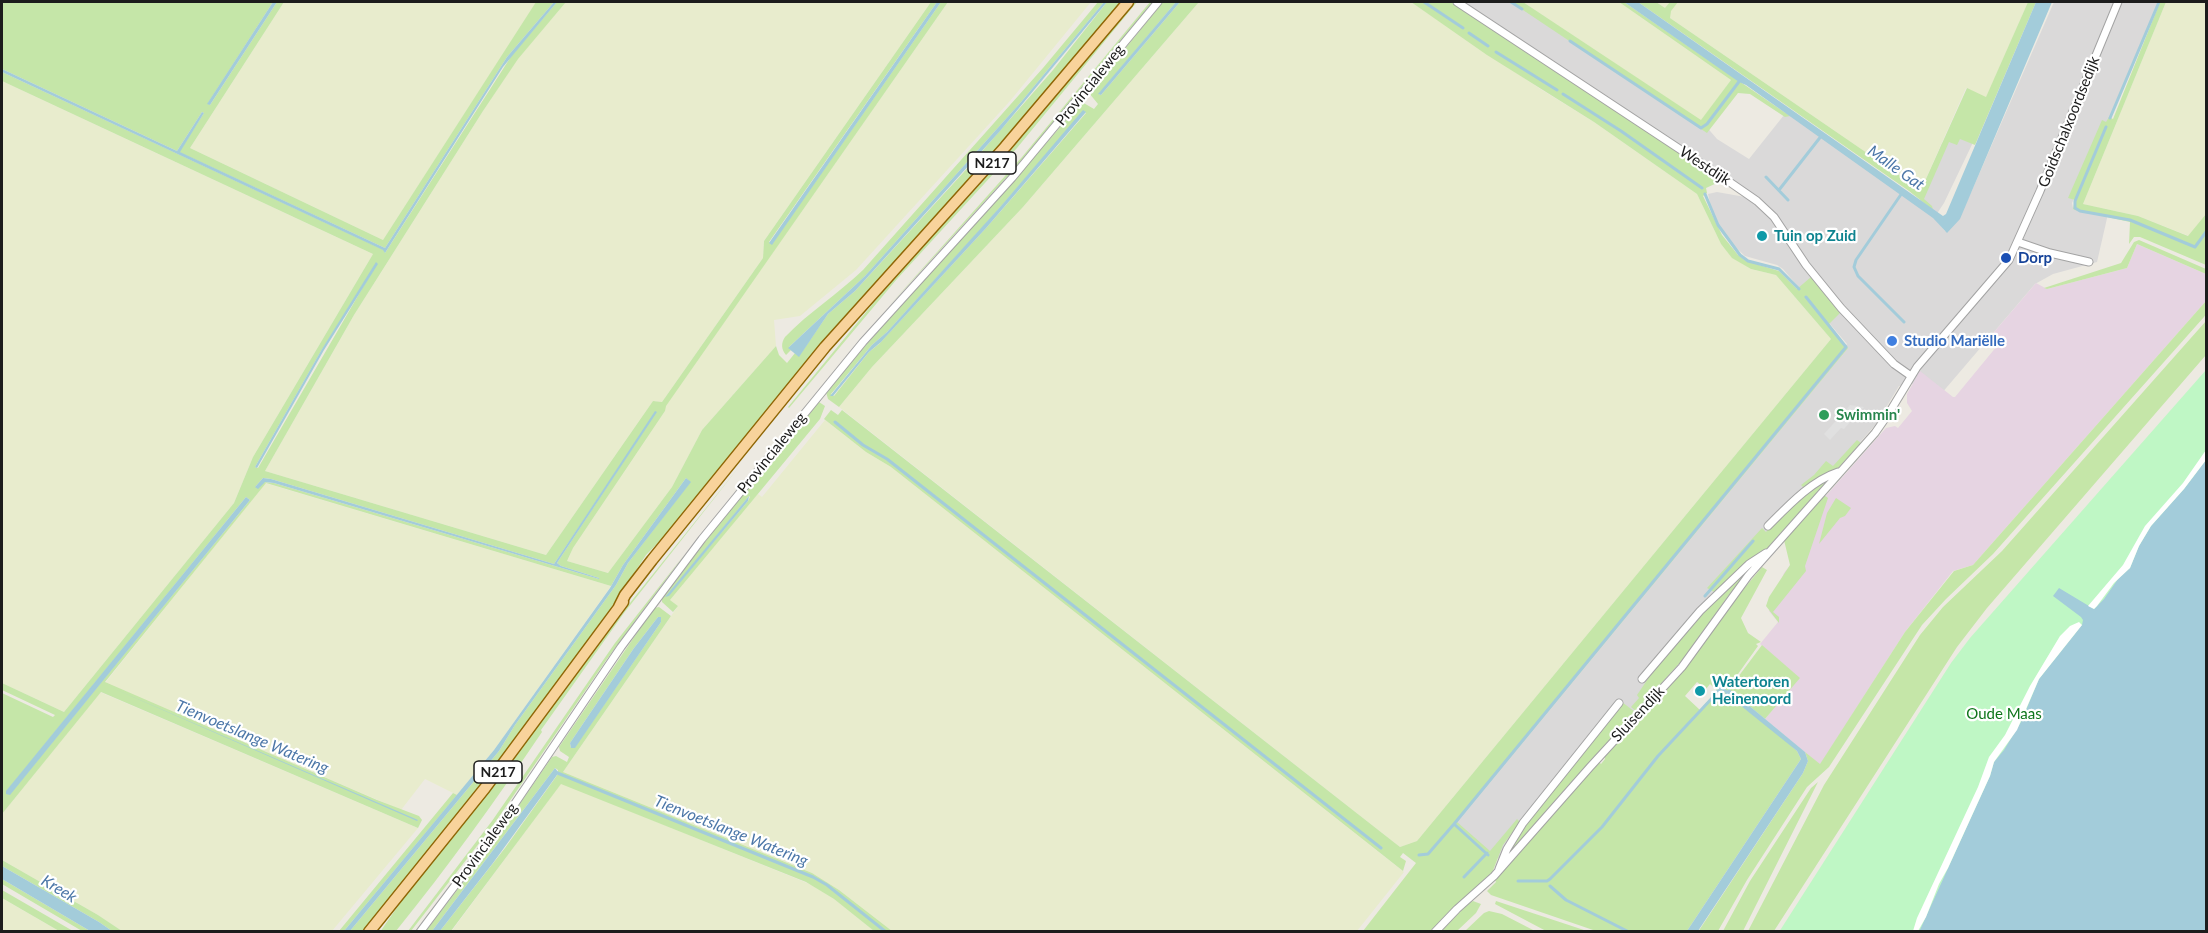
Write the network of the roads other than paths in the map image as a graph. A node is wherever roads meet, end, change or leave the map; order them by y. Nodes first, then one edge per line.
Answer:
1 (1128, 2) edge
2 (1158, 2) edge
3 (1457, 2) edge
4 (2118, 2) edge
5 (2018, 242) junction
6 (2089, 262) dead end
7 (1911, 376) junction
8 (1841, 472) junction
9 (1768, 526) dead end
10 (1770, 552) junction
11 (1642, 679) dead end
12 (1619, 703) dead end
13 (1499, 872) junction
14 (369, 932) edge
15 (420, 932) edge
16 (1435, 932) edge

1 - 14 main road, Provincialeweg / N217
2 - 15 street, Provincialeweg
3 - 7 street, Westdijk
4 - 5 street, Goidschalxoordsedijk
5 - 6 street
5 - 7 street, Goidschalxoordsedijk
7 - 8 street, Sluisendijk
8 - 9 street, Sluisendijk
8 - 10 street, Sluisendijk
10 - 11 street, Sluisendijk
10 - 13 street, Sluisendijk
12 - 13 street, Sluisendijk
13 - 16 street, Sluisendijk

